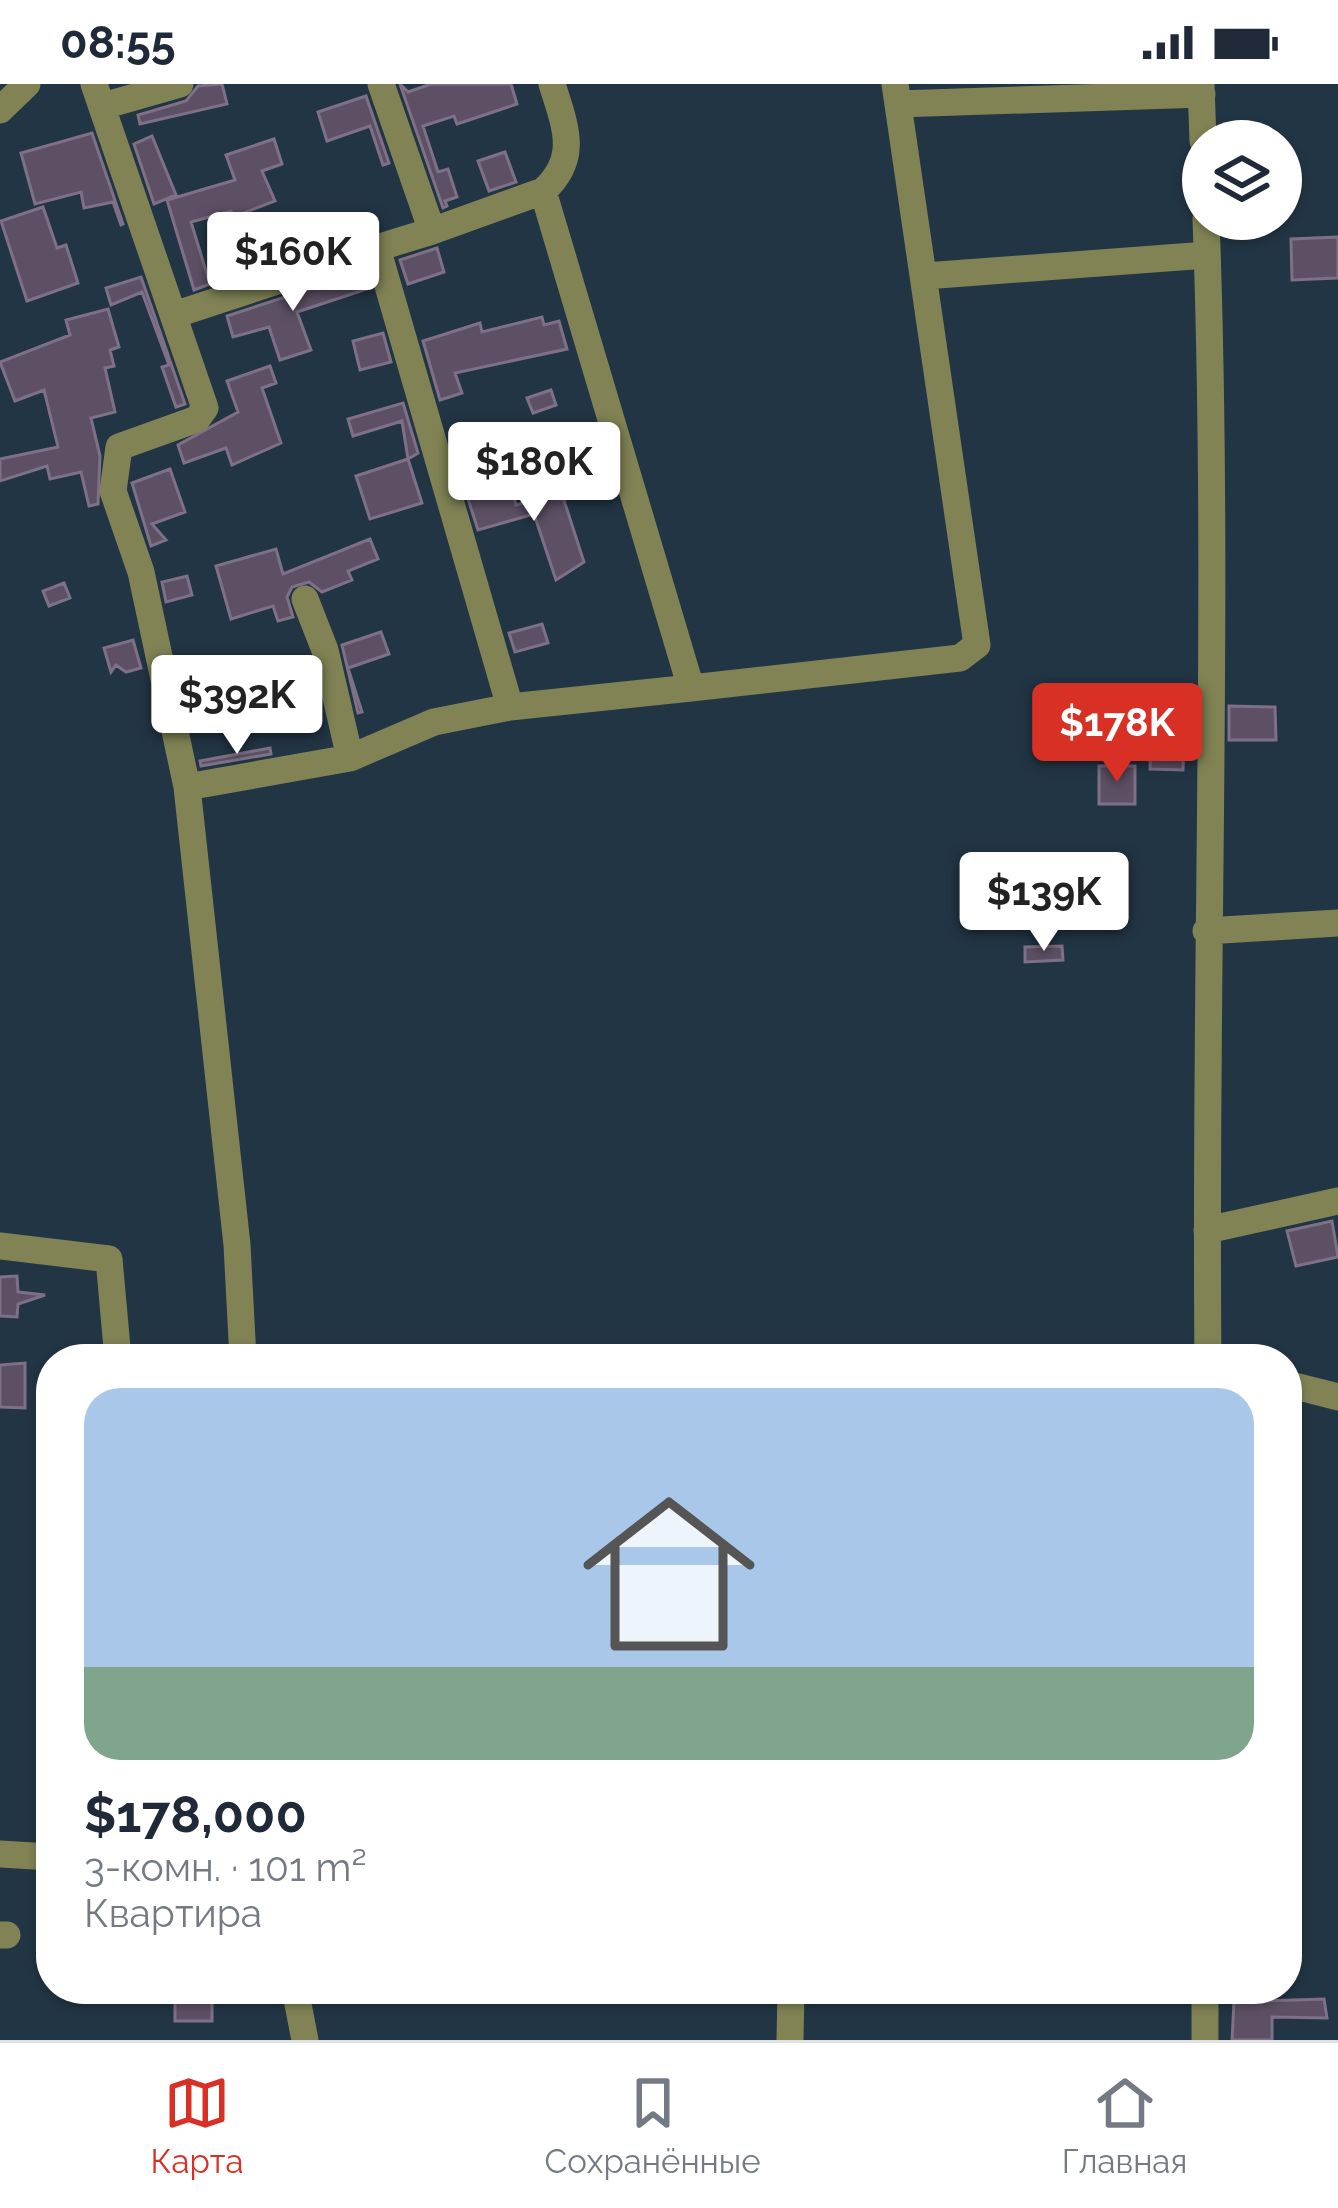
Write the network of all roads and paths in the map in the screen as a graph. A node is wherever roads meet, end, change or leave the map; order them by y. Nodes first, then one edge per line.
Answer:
1 (27, 84) edge
2 (180, 84) edge
3 (381, 84) edge
4 (552, 84) edge
5 (1201, 89) edge
6 (896, 94) edge
7 (99, 95) edge
8 (0, 110) edge
9 (1202, 120) edge
10 (543, 190) junction
11 (431, 231) junction
12 (1207, 240) edge
13 (376, 248) junction
14 (1207, 255) junction
15 (925, 276) junction
16 (177, 314) junction
17 (305, 599) dead end
18 (692, 688) junction
19 (509, 707) junction
20 (350, 758) junction
21 (187, 788) junction
22 (1338, 923) edge
23 (1206, 931) junction
24 (1338, 1201) edge
25 (1207, 1230) junction
26 (0, 1246) edge
27 (117, 1344) edge
28 (241, 1344) edge
29 (1208, 1344) edge
30 (1302, 1388) edge
31 (1338, 1397) edge
32 (0, 1854) edge
33 (36, 1856) edge
34 (298, 2004) edge
35 (791, 2004) edge
36 (1205, 2004) edge
37 (305, 2040) edge
38 (790, 2040) edge
39 (1205, 2040) edge

1 - 8 street
2 - 7 street
3 - 11 street
4 - 10 street
5 - 6 street
5 - 9 street
6 - 15 street
7 - 16 street
10 - 11 street
10 - 18 street
11 - 13 street
12 - 14 street
13 - 16 street
13 - 19 street
14 - 15 street
14 - 23 street
15 - 18 street
16 - 21 street
17 - 20 street
18 - 19 street
19 - 20 street
20 - 21 street
21 - 28 street
22 - 23 street
23 - 25 street
24 - 25 street
25 - 29 street
26 - 27 street
30 - 31 street
32 - 33 street
34 - 37 street
35 - 38 street
36 - 39 street

